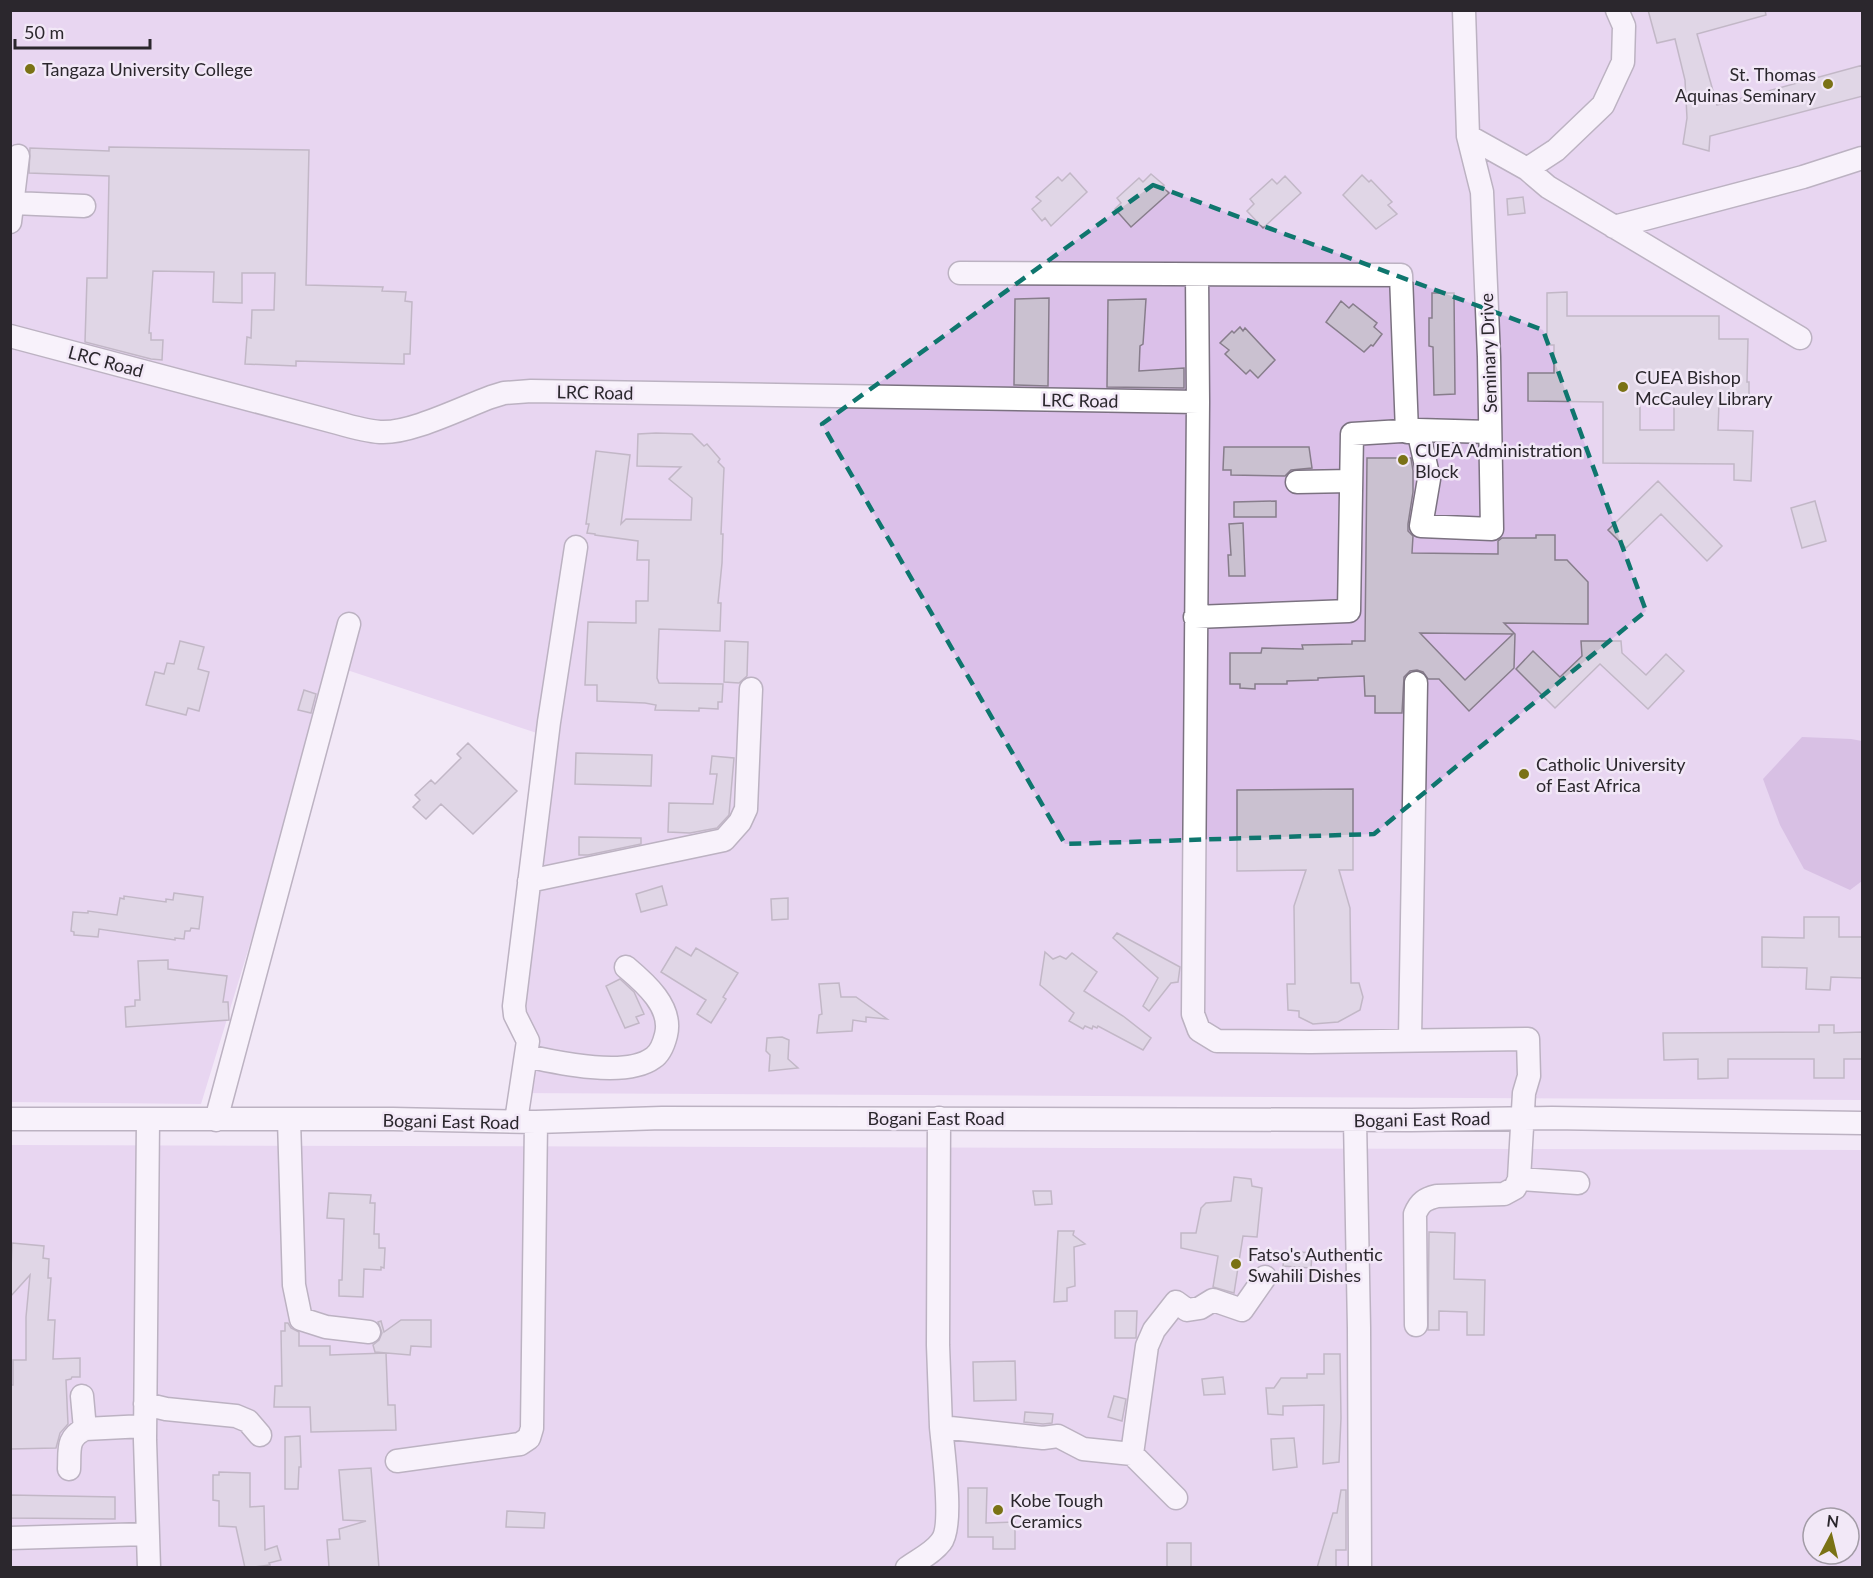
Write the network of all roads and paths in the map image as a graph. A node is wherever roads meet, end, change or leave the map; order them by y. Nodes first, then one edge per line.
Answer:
1 (1464, 10) edge
2 (1617, 10) edge
3 (1468, 136) junction
4 (18, 156) dead end
5 (1863, 158) edge
6 (1527, 169) junction
7 (84, 206) dead end
8 (12, 212) edge
9 (1614, 227) junction
10 (960, 273) dead end
11 (1197, 275) junction
12 (10, 336) edge
13 (1800, 338) dead end
14 (1198, 402) junction
15 (1412, 431) junction
16 (1490, 432) junction
17 (1351, 481) junction
18 (1297, 482) dead end
19 (576, 547) dead end
20 (1195, 617) junction
21 (349, 624) dead end
22 (1416, 683) dead end
23 (751, 689) dead end
24 (529, 881) junction
25 (626, 967) dead end
26 (1410, 1039) junction
27 (527, 1056) junction
28 (1524, 1117) junction
29 (939, 1118) junction
30 (10, 1119) edge
31 (148, 1120) junction
32 (216, 1120) junction
33 (289, 1120) junction
34 (1355, 1120) junction
35 (526, 1121) junction
36 (1863, 1123) edge
37 (1519, 1179) junction
38 (1578, 1183) dead end
39 (1265, 1277) dead end
40 (1416, 1325) dead end
41 (369, 1332) dead end
42 (82, 1396) dead end
43 (145, 1415) junction
44 (941, 1427) junction
45 (85, 1430) junction
46 (260, 1435) dead end
47 (1132, 1454) junction
48 (397, 1461) dead end
49 (69, 1469) dead end
50 (1176, 1498) dead end
51 (147, 1534) junction
52 (10, 1538) edge
53 (149, 1568) edge
54 (907, 1568) edge
55 (1360, 1568) edge

1 - 3 street, Seminary Drive
2 - 6 street
3 - 6 street
3 - 16 street, Seminary Drive
4 - 8 street
5 - 9 street
6 - 9 street
7 - 8 street
9 - 13 street
10 - 11 street
11 - 14 street
11 - 15 street
12 - 14 street, LRC Road
14 - 20 street
15 - 16 street
15 - 16 street, Seminary Drive
15 - 17 street
17 - 18 street
17 - 20 street
19 - 24 street
20 - 26 street
21 - 32 street
22 - 26 street
23 - 24 street
24 - 27 street
25 - 27 street
26 - 28 street
27 - 35 street
28 - 34 street, Bogani East Road
28 - 36 street, Bogani East Road
28 - 37 street
29 - 34 street, Bogani East Road
29 - 35 street, Bogani East Road
29 - 44 street
30 - 31 street, Bogani East Road
31 - 32 street, Bogani East Road
31 - 43 street
32 - 33 street, Bogani East Road
33 - 35 street, Bogani East Road
33 - 41 street
34 - 55 street
35 - 48 street
37 - 38 street
37 - 40 street
39 - 47 street
42 - 45 street
43 - 45 street
43 - 46 street
43 - 51 street
44 - 47 street
44 - 54 street
45 - 49 street
47 - 50 street
51 - 52 street
51 - 53 street

